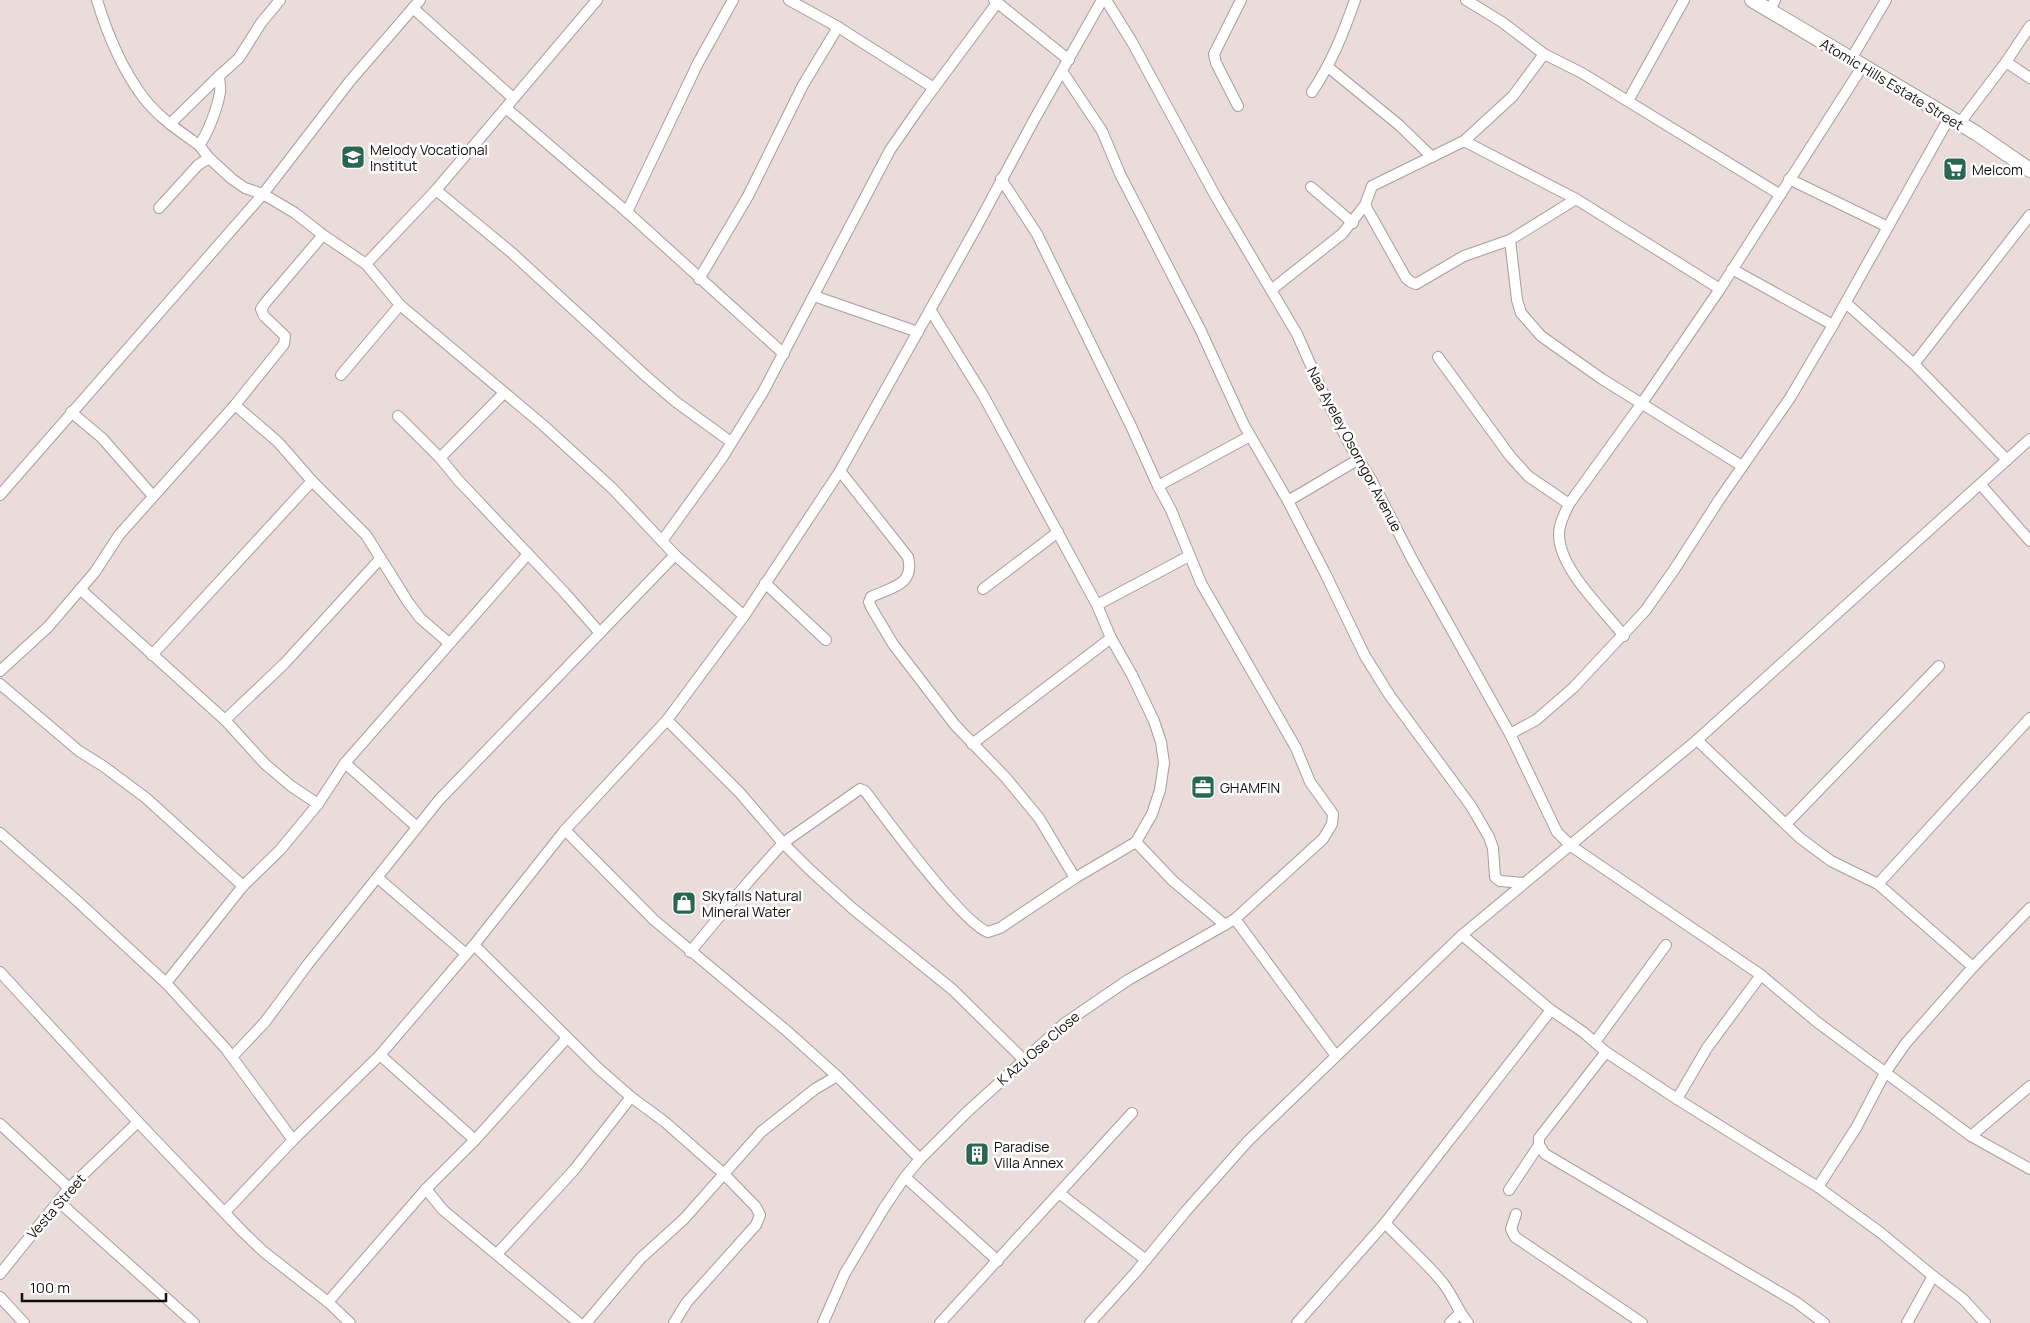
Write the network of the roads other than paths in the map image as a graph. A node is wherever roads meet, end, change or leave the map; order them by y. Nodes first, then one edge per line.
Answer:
1 (97, 0) edge
2 (280, 0) edge
3 (597, 0) edge
4 (733, 0) edge
5 (789, 0) edge
6 (1104, 0) edge
7 (1241, 0) edge
8 (1355, 0) edge
9 (1466, 0) edge
10 (1684, 0) edge
11 (1752, 0) edge
12 (1886, 0) edge
13 (996, 1) edge
14 (416, 4) edge
15 (1772, 5) edge
16 (838, 26) junction
17 (2030, 26) edge
18 (1544, 54) junction
19 (1069, 60) junction
20 (2006, 62) junction
21 (1856, 63) junction
22 (1328, 67) junction
23 (1062, 71) junction
24 (219, 76) junction
25 (2030, 78) edge
26 (934, 88) junction
27 (1312, 92) dead end
28 (513, 98) junction
29 (1628, 101) junction
30 (1238, 106) dead end
31 (506, 108) junction
32 (1954, 121) junction
33 (170, 124) junction
34 (1464, 141) junction
35 (199, 145) junction
36 (1432, 157) junction
37 (209, 158) junction
38 (2030, 170) edge
39 (1001, 179) junction
40 (1789, 179) junction
41 (1311, 187) dead end
42 (436, 190) junction
43 (263, 194) junction
44 (1779, 194) junction
45 (1576, 199) junction
46 (1365, 205) junction
47 (159, 208) dead end
48 (627, 212) junction
49 (2030, 215) edge
50 (1353, 222) junction
51 (1888, 227) junction
52 (323, 236) junction
53 (1510, 240) junction
54 (366, 264) junction
55 (1732, 269) junction
56 (699, 279) junction
57 (1720, 289) junction
58 (1271, 290) junction
59 (814, 296) junction
60 (1846, 303) junction
61 (400, 305) junction
62 (931, 311) junction
63 (1833, 325) junction
64 (918, 332) junction
65 (784, 354) junction
66 (1438, 357) dead end
67 (1914, 364) junction
68 (340, 375) dead end
69 (504, 393) junction
70 (1642, 403) junction
71 (235, 404) junction
72 (71, 412) junction
73 (398, 416) dead end
74 (1250, 436) junction
75 (2030, 439) edge
76 (731, 442) junction
77 (440, 458) junction
78 (1359, 459) junction
79 (2007, 460) junction
80 (1742, 466) junction
81 (840, 471) junction
82 (312, 481) junction
83 (1981, 485) junction
84 (1158, 486) junction
85 (0, 495) edge
86 (153, 496) junction
87 (1288, 501) junction
88 (1569, 504) junction
89 (1058, 532) junction
90 (662, 541) junction
91 (2030, 541) edge
92 (528, 554) junction
93 (675, 555) junction
94 (1189, 556) junction
95 (380, 558) junction
96 (766, 583) junction
97 (80, 589) junction
98 (983, 589) dead end
99 (1097, 605) junction
100 (744, 616) junction
101 (600, 633) junction
102 (1624, 636) junction
103 (1111, 638) junction
104 (826, 640) dead end
105 (449, 644) junction
106 (152, 655) junction
107 (1939, 666) dead end
108 (0, 671) edge
109 (0, 684) edge
110 (2030, 718) edge
111 (225, 720) junction
112 (667, 720) junction
113 (1510, 734) junction
114 (1697, 740) junction
115 (972, 744) junction
116 (345, 763) junction
117 (318, 804) junction
118 (1786, 824) junction
119 (417, 827) junction
120 (565, 830) junction
121 (0, 833) edge
122 (1136, 842) junction
123 (783, 843) junction
124 (1571, 846) junction
125 (378, 878) junction
126 (1075, 878) junction
127 (1524, 883) junction
128 (1878, 884) junction
129 (243, 886) junction
130 (2030, 908) edge
131 (1235, 919) junction
132 (1225, 925) junction
133 (1462, 935) junction
134 (474, 945) junction
135 (1666, 945) dead end
136 (690, 952) junction
137 (466, 954) junction
138 (1973, 967) junction
139 (0, 972) edge
140 (1761, 975) junction
141 (166, 983) junction
142 (1551, 1010) junction
143 (567, 1038) junction
144 (1595, 1042) junction
145 (1606, 1052) junction
146 (380, 1055) junction
147 (232, 1056) junction
148 (1336, 1056) junction
149 (1023, 1059) junction
150 (1885, 1073) junction
151 (837, 1076) junction
152 (2030, 1086) edge
153 (630, 1097) junction
154 (1677, 1099) junction
155 (1132, 1112) dead end
156 (138, 1122) junction
157 (0, 1124) edge
158 (1971, 1136) junction
159 (293, 1140) junction
160 (475, 1140) junction
161 (1539, 1145) junction
162 (920, 1159) junction
163 (2030, 1169) edge
164 (724, 1174) junction
165 (905, 1177) junction
166 (1818, 1187) junction
167 (69, 1188) junction
168 (426, 1189) junction
169 (1509, 1190) dead end
170 (1058, 1193) junction
171 (58, 1201) junction
172 (225, 1212) junction
173 (1516, 1214) dead end
174 (1385, 1223) junction
175 (497, 1254) junction
176 (1146, 1260) junction
177 (998, 1261) junction
178 (0, 1274) edge
179 (1932, 1276) junction
180 (0, 1297) edge
181 (328, 1302) junction
182 (1460, 1313) junction
183 (24, 1323) edge
184 (194, 1323) edge
185 (350, 1323) edge
186 (579, 1323) edge
187 (586, 1323) edge
188 (674, 1323) edge
189 (823, 1323) edge
190 (940, 1323) edge
191 (1090, 1323) edge
192 (1297, 1323) edge
193 (1450, 1323) edge
194 (1468, 1323) edge
195 (1642, 1323) edge
196 (1824, 1323) edge
197 (1907, 1323) edge
198 (1985, 1323) edge

1 - 33 street
2 - 24 street
3 - 28 street
4 - 48 street
5 - 16 street
6 - 19 street
6 - 58 street, Naa Ayeley Osorngor Avenue
7 - 30 street
8 - 22 street
9 - 18 street
10 - 29 street
11 - 15 street, Atomic Hills Estate Street
12 - 21 street
13 - 19 street
13 - 26 street
14 - 28 street
14 - 43 street
15 - 21 street, Atomic Hills Estate Street
16 - 26 street
16 - 56 street
17 - 20 street
18 - 29 street
18 - 34 street
19 - 23 street
20 - 25 street
20 - 32 street
21 - 32 street, Atomic Hills Estate Street
21 - 40 street
22 - 27 street
22 - 36 street
23 - 39 street
23 - 74 street
24 - 33 street
24 - 35 street
26 - 59 street
28 - 31 street
29 - 44 street
31 - 42 street
31 - 48 street
32 - 38 street, Atomic Hills Estate Street
32 - 51 street
33 - 35 street
34 - 36 street
34 - 45 street
35 - 37 street
36 - 46 street
37 - 43 street
37 - 47 street
39 - 62 street
39 - 84 street
40 - 44 street
40 - 51 street
41 - 50 street
42 - 54 street
42 - 76 street
43 - 52 street
43 - 72 street
44 - 55 street
45 - 53 street
45 - 57 street
46 - 50 street
46 - 53 street
48 - 56 street
49 - 67 street
50 - 58 street
51 - 60 street
52 - 54 street
52 - 71 street
53 - 70 street
54 - 61 street
55 - 57 street
55 - 63 street
56 - 65 street
57 - 70 street
58 - 78 street, Naa Ayeley Osorngor Avenue
59 - 64 street
59 - 65 street
60 - 63 street
60 - 67 street
61 - 68 street
61 - 69 street
62 - 64 street
62 - 89 street
63 - 80 street
64 - 81 street
65 - 76 street
66 - 88 street
67 - 79 street
69 - 77 street
69 - 90 street
70 - 80 street
70 - 88 street
71 - 82 street
71 - 86 street
72 - 85 street
72 - 86 street
73 - 77 street
74 - 84 street
74 - 87 street
75 - 79 street
76 - 90 street
77 - 92 street
78 - 87 street
78 - 113 street, Naa Ayeley Osorngor Avenue
79 - 83 street
80 - 102 street
81 - 96 street
81 - 115 street
82 - 95 street
82 - 106 street
83 - 91 street
83 - 114 street
84 - 94 street
86 - 97 street
87 - 127 street
88 - 102 street
89 - 98 street
89 - 99 street
90 - 93 street
92 - 101 street
92 - 105 street
93 - 100 street
93 - 101 street
94 - 99 street
94 - 131 street, K Azu Ose Close
95 - 105 street
95 - 111 street
96 - 100 street
96 - 104 street
97 - 106 street
97 - 108 street
99 - 103 street
100 - 112 street
101 - 119 street
102 - 113 street
103 - 115 street
103 - 122 street
105 - 116 street
106 - 111 street
107 - 118 street
109 - 129 street
110 - 128 street
111 - 117 street
112 - 120 street
112 - 123 street
113 - 124 street, Naa Ayeley Osorngor Avenue
114 - 118 street
114 - 124 street
115 - 126 street
116 - 117 street
116 - 119 street
117 - 129 street
118 - 128 street
119 - 125 street
120 - 134 street
120 - 136 street
121 - 141 street
122 - 126 street
122 - 132 street
123 - 126 street
123 - 136 street
123 - 149 street
124 - 127 street
124 - 140 street, Naa Ayeley Osorngor Avenue
125 - 137 street
125 - 147 street
127 - 133 street
128 - 138 street
129 - 141 street
130 - 138 street
131 - 132 street, K Azu Ose Close
131 - 148 street
132 - 149 street, K Azu Ose Close
133 - 142 street
133 - 148 street
134 - 137 street
134 - 143 street
135 - 144 street
136 - 151 street
137 - 146 street
138 - 150 street
139 - 156 street
140 - 150 street, Naa Ayeley Osorngor Avenue
140 - 154 street
141 - 147 street
142 - 144 street
142 - 174 street
143 - 153 street
143 - 160 street
144 - 145 street
145 - 154 street
145 - 161 street
146 - 159 street
146 - 160 street
147 - 159 street
148 - 176 street
149 - 162 street, K Azu Ose Close
150 - 158 street, Naa Ayeley Osorngor Avenue
150 - 166 street
151 - 162 street
151 - 164 street
152 - 158 street
153 - 164 street
153 - 175 street
154 - 166 street
155 - 170 street
156 - 167 street, Vesta Street
156 - 172 street
157 - 167 street
158 - 163 street, Naa Ayeley Osorngor Avenue
159 - 172 street
160 - 168 street
161 - 169 street
161 - 196 street
162 - 165 street, K Azu Ose Close
164 - 187 street
164 - 188 street
165 - 177 street
165 - 189 street, K Azu Ose Close
166 - 179 street
167 - 171 street, Vesta Street
168 - 175 street
168 - 181 street
170 - 176 street
170 - 177 street
171 - 178 street, Vesta Street
171 - 184 street
172 - 181 street
173 - 195 street
174 - 182 street
174 - 192 street
175 - 186 street
176 - 191 street
177 - 190 street
179 - 197 street
179 - 198 street
180 - 183 street
181 - 185 street
182 - 193 street
182 - 194 street

